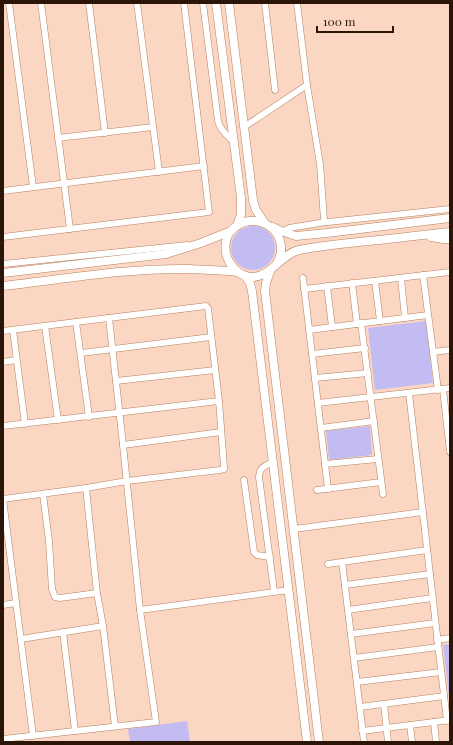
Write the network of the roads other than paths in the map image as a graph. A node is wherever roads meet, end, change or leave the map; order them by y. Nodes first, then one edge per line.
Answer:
1 (8, 3) edge
2 (41, 3) edge
3 (89, 3) edge
4 (137, 3) edge
5 (184, 3) edge
6 (203, 3) edge
7 (216, 3) edge
8 (229, 3) edge
9 (265, 3) edge
10 (297, 3) edge
11 (307, 85) junction
12 (275, 90) dead end
13 (153, 127) junction
14 (244, 127) junction
15 (105, 133) junction
16 (58, 138) junction
17 (234, 142) junction
18 (204, 166) junction
19 (159, 172) junction
20 (64, 183) junction
21 (33, 187) junction
22 (3, 191) edge
23 (450, 209) edge
24 (450, 218) edge
25 (326, 222) junction
26 (267, 224) junction
27 (234, 228) junction
28 (70, 229) junction
29 (282, 232) junction
30 (450, 232) edge
31 (423, 235) junction
32 (3, 237) edge
33 (450, 238) edge
34 (201, 243) junction
35 (3, 264) edge
36 (274, 267) junction
37 (450, 272) edge
38 (3, 273) edge
39 (242, 274) junction
40 (423, 275) junction
41 (303, 278) dead end
42 (401, 278) junction
43 (375, 281) junction
44 (352, 283) junction
45 (3, 286) edge
46 (327, 286) junction
47 (304, 289) junction
48 (428, 315) junction
49 (108, 318) junction
50 (406, 318) junction
51 (380, 321) junction
52 (76, 322) junction
53 (359, 324) junction
54 (45, 326) junction
55 (332, 327) junction
56 (13, 330) junction
57 (309, 330) junction
58 (3, 331) edge
59 (211, 337) junction
60 (364, 348) junction
61 (112, 349) junction
62 (450, 350) edge
63 (433, 352) junction
64 (81, 353) junction
65 (312, 354) junction
66 (16, 360) junction
67 (3, 362) edge
68 (216, 370) junction
69 (368, 373) junction
70 (315, 378) junction
71 (116, 381) junction
72 (450, 388) edge
73 (441, 389) junction
74 (409, 393) junction
75 (371, 397) junction
76 (219, 401) junction
77 (318, 403) junction
78 (120, 414) junction
79 (89, 417) junction
80 (58, 420) junction
81 (374, 422) junction
82 (25, 424) junction
83 (3, 426) edge
84 (321, 428) junction
85 (221, 432) junction
86 (123, 445) junction
87 (450, 452) edge
88 (378, 459) junction
89 (273, 462) junction
90 (325, 464) junction
91 (244, 480) dead end
92 (127, 481) junction
93 (381, 482) junction
94 (86, 488) junction
95 (328, 489) junction
96 (317, 490) dead end
97 (43, 494) junction
98 (383, 494) dead end
99 (3, 499) edge
100 (422, 512) junction
101 (294, 529) junction
102 (427, 550) junction
103 (270, 557) junction
104 (342, 562) junction
105 (328, 564) dead end
106 (430, 574) junction
107 (345, 585) junction
108 (288, 590) junction
109 (274, 591) junction
110 (97, 592) junction
111 (432, 598) junction
112 (16, 603) junction
113 (3, 605) edge
114 (140, 610) junction
115 (348, 610) junction
116 (435, 623) junction
117 (103, 626) junction
118 (64, 632) junction
119 (351, 634) junction
120 (450, 638) edge
121 (21, 639) junction
122 (437, 640) junction
123 (438, 647) junction
124 (354, 658) junction
125 (441, 672) junction
126 (356, 682) junction
127 (444, 696) junction
128 (384, 704) junction
129 (360, 707) junction
130 (448, 720) edge
131 (434, 722) junction
132 (410, 725) junction
133 (115, 726) junction
134 (386, 728) junction
135 (75, 731) junction
136 (362, 731) junction
137 (33, 736) junction
138 (3, 740) edge
139 (307, 742) edge
140 (318, 742) edge
141 (364, 742) edge
142 (388, 742) edge
143 (412, 742) edge
144 (436, 742) edge

1 - 21 street
2 - 16 street
3 - 15 street
4 - 13 street
5 - 18 street
6 - 17 street
7 - 17 street
8 - 14 street
9 - 12 street
10 - 11 street
11 - 14 street
11 - 25 street
13 - 15 street
13 - 19 street
14 - 26 street
15 - 16 street
16 - 20 street
17 - 27 street
18 - 19 street
18 - 28 street
19 - 20 street
20 - 21 street
20 - 28 street
21 - 22 street
23 - 25 street
24 - 29 street
25 - 29 street
26 - 27 street
26 - 29 street
26 - 36 street
27 - 34 street
27 - 39 street
28 - 32 street
30 - 31 street
31 - 33 street
31 - 36 street
34 - 35 street
34 - 38 street
36 - 39 street
36 - 101 street
37 - 40 street
39 - 45 street
39 - 89 street
40 - 42 street
40 - 48 street
41 - 47 street
42 - 43 street
42 - 50 street
43 - 44 street
43 - 51 street
44 - 46 street
44 - 53 street
46 - 47 street
46 - 55 street
47 - 57 street
48 - 50 street
48 - 63 street
49 - 52 street
49 - 59 street
49 - 61 street
50 - 51 street
51 - 53 street
52 - 54 street
52 - 64 street
53 - 55 street
53 - 60 street
54 - 56 street
54 - 80 street
55 - 57 street
56 - 58 street
56 - 66 street
57 - 65 street
59 - 61 street
59 - 68 street
60 - 65 street
60 - 69 street
61 - 64 street
61 - 71 street
62 - 63 street
63 - 73 street
64 - 79 street
65 - 70 street
66 - 67 street
66 - 82 street
68 - 71 street
68 - 76 street
69 - 70 street
69 - 75 street
70 - 77 street
71 - 78 street
72 - 73 street
73 - 74 street
73 - 87 street
74 - 75 street
74 - 100 street
75 - 77 street
75 - 81 street
76 - 78 street
76 - 85 street
77 - 84 street
78 - 79 street
78 - 86 street
79 - 80 street
80 - 82 street
81 - 84 street
81 - 88 street
82 - 83 street
84 - 90 street
85 - 86 street
85 - 92 street
86 - 92 street
88 - 90 street
88 - 93 street
89 - 103 street
89 - 108 street
90 - 95 street
91 - 103 street
92 - 94 street
92 - 114 street
93 - 95 street
93 - 98 street
94 - 97 street
94 - 110 street
95 - 96 street
97 - 99 street
97 - 110 street
99 - 112 street
100 - 101 street
100 - 102 street
101 - 140 street
102 - 104 street
102 - 106 street
103 - 109 street
104 - 105 street
104 - 107 street
106 - 107 street
106 - 111 street
107 - 115 street
108 - 109 street
108 - 139 street
109 - 114 street
110 - 117 street
111 - 115 street
111 - 116 street
112 - 113 street
112 - 121 street
114 - 133 street
115 - 119 street
116 - 119 street
116 - 122 street
117 - 118 street
117 - 133 street
118 - 121 street
118 - 135 street
119 - 124 street
120 - 122 street
121 - 137 street
122 - 123 street
123 - 124 street
123 - 125 street
124 - 126 street
125 - 126 street
125 - 127 street
126 - 129 street
127 - 128 street
127 - 130 street
128 - 129 street
128 - 134 street
129 - 136 street
130 - 131 street
131 - 132 street
131 - 144 street
132 - 134 street
132 - 143 street
133 - 135 street
134 - 136 street
134 - 142 street
135 - 137 street
136 - 141 street
137 - 138 street

